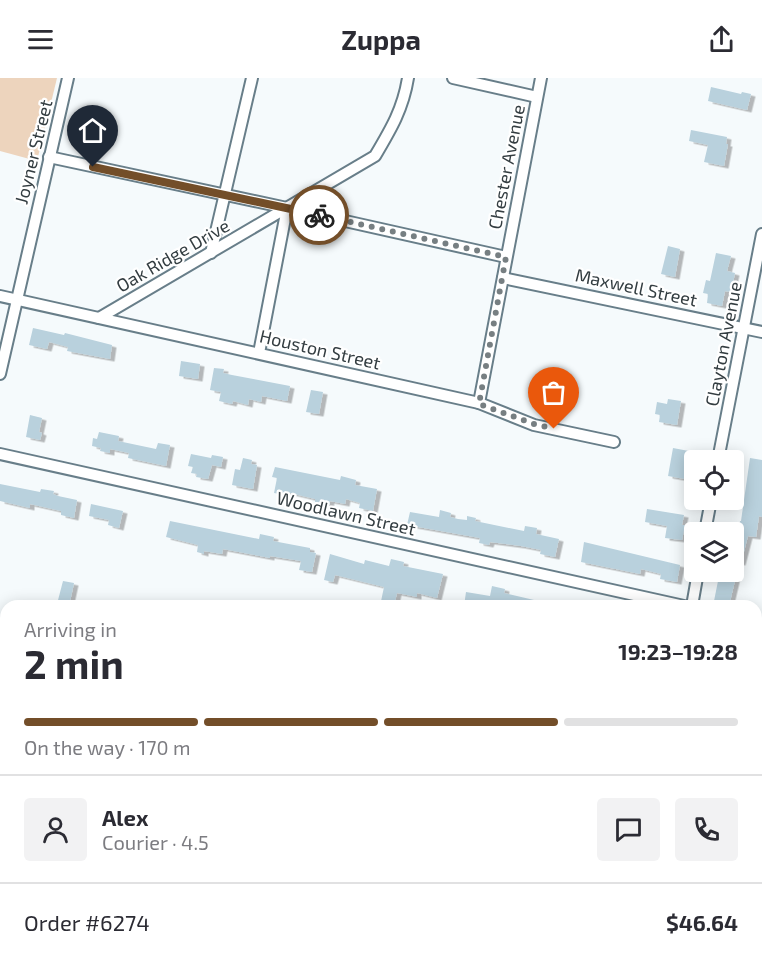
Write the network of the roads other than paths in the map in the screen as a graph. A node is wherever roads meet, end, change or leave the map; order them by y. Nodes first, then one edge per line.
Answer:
1 (68, 78) edge
2 (252, 78) edge
3 (408, 78) edge
4 (453, 78) edge
5 (541, 78) edge
6 (537, 97) junction
7 (49, 157) junction
8 (225, 196) junction
9 (287, 208) junction
10 (762, 234) edge
11 (211, 252) junction
12 (506, 257) junction
13 (502, 278) junction
14 (0, 296) edge
15 (16, 299) junction
16 (99, 318) junction
17 (743, 327) junction
18 (762, 332) edge
19 (259, 353) junction
20 (0, 374) edge
21 (479, 404) junction
22 (614, 442) dead end
23 (720, 450) edge
24 (0, 454) edge
25 (696, 582) edge
26 (657, 600) edge
27 (693, 600) edge

1 - 7 street, Joyner Street
2 - 8 street
3 - 9 street, Oak Ridge Drive
4 - 6 street
5 - 6 street, Chester Avenue
6 - 12 street, Chester Avenue
7 - 8 street
7 - 15 street, Joyner Street
8 - 9 street
8 - 11 street
9 - 11 street, Oak Ridge Drive
9 - 12 street
9 - 19 street
10 - 17 street, Clayton Avenue
11 - 16 street, Oak Ridge Drive
12 - 13 street, Chester Avenue
13 - 17 street, Maxwell Street
13 - 21 street, Chester Avenue
14 - 15 street, Houston Street
15 - 16 street, Houston Street
15 - 20 street, Joyner Street
16 - 19 street, Houston Street
17 - 18 street, Maxwell Street
17 - 23 street, Clayton Avenue
19 - 21 street, Houston Street
21 - 22 street, Houston Street
24 - 26 street, Woodlawn Street
25 - 27 street

